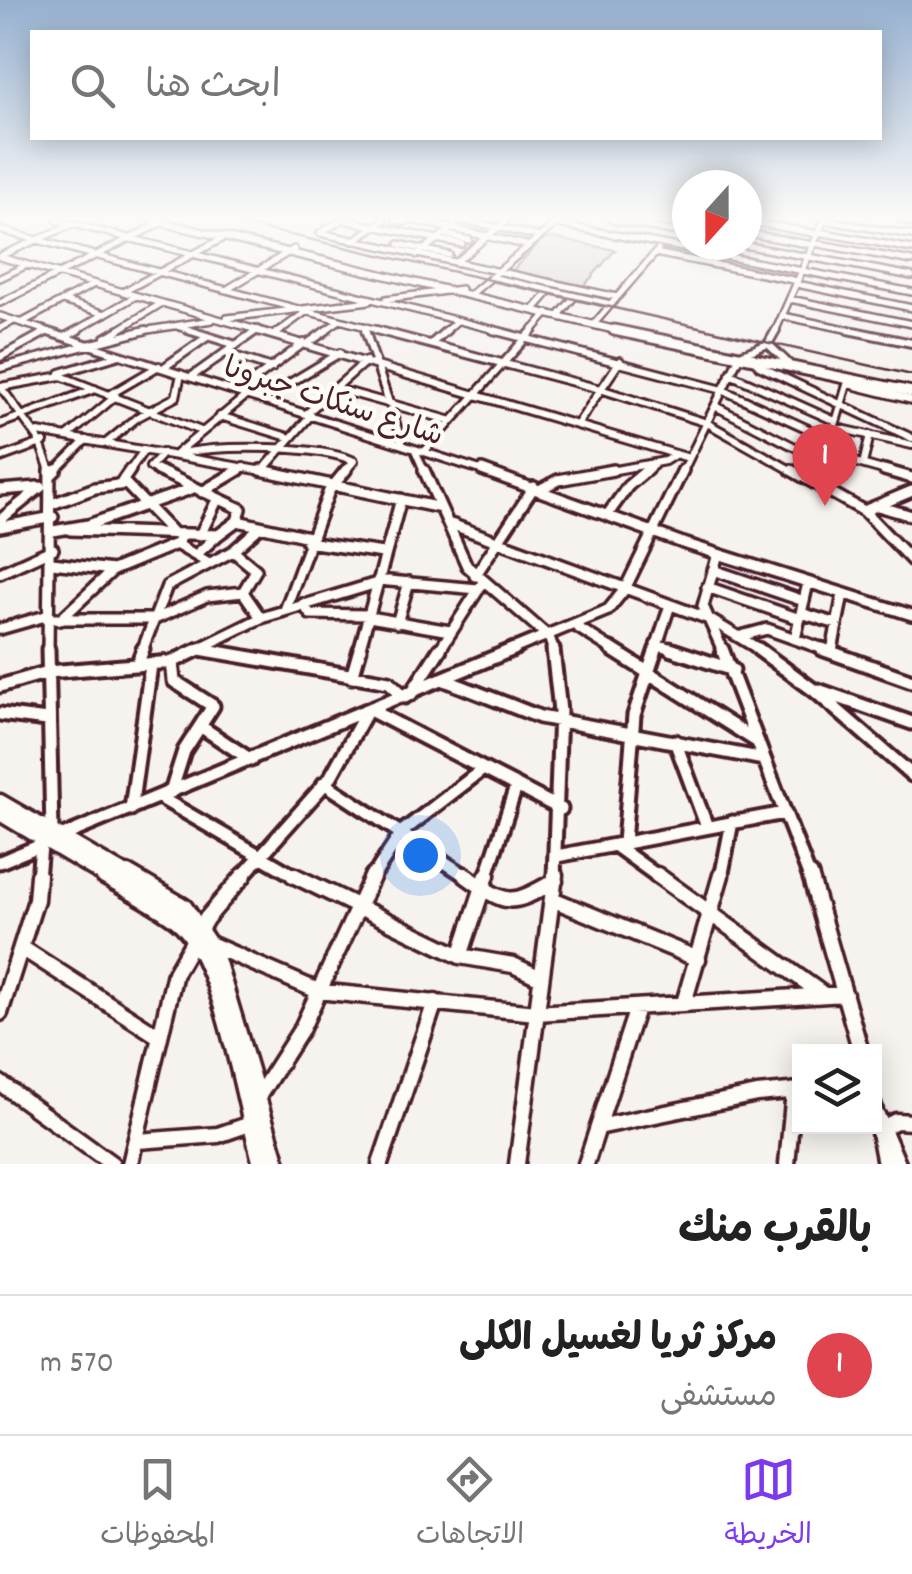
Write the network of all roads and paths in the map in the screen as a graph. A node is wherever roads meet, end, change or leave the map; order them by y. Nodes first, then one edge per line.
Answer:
1 (58, 274) edge
2 (59, 274) edge
3 (156, 274) edge
4 (169, 274) edge
5 (253, 274) edge
6 (277, 274) edge
7 (394, 274) edge
8 (494, 274) edge
9 (495, 274) edge
10 (496, 274) edge
11 (636, 274) edge
12 (759, 274) edge
13 (801, 274) edge
14 (815, 274) edge
15 (848, 274) edge
16 (886, 274) edge
17 (846, 280) junction
18 (798, 283) junction
19 (94, 284) junction
20 (884, 287) junction
21 (226, 290) junction
22 (459, 290) junction
23 (550, 291) junction
24 (124, 292) junction
25 (912, 292) edge
26 (472, 294) junction
27 (842, 294) junction
28 (136, 296) junction
29 (574, 296) junction
30 (617, 297) junction
31 (376, 300) junction
32 (790, 300) junction
33 (63, 301) junction
34 (880, 302) junction
35 (0, 303) edge
36 (162, 303) junction
37 (611, 304) junction
38 (535, 308) junction
39 (911, 308) edge
40 (837, 309) junction
41 (304, 310) junction
42 (548, 313) junction
43 (105, 314) junction
44 (560, 314) junction
45 (0, 316) edge
46 (783, 316) junction
47 (873, 316) junction
48 (220, 319) junction
49 (340, 320) junction
50 (457, 321) junction
51 (17, 322) junction
52 (594, 323) junction
53 (909, 323) edge
54 (174, 325) junction
55 (364, 326) junction
56 (0, 328) edge
57 (257, 330) junction
58 (46, 332) junction
59 (863, 333) junction
60 (274, 335) junction
61 (65, 337) junction
62 (207, 337) junction
63 (526, 337) junction
64 (102, 341) junction
65 (912, 343) edge
66 (305, 344) junction
67 (431, 344) junction
68 (768, 344) junction
69 (90, 345) junction
70 (236, 345) junction
71 (58, 353) junction
72 (224, 353) junction
73 (340, 353) junction
74 (121, 355) junction
75 (0, 357) edge
76 (739, 357) junction
77 (753, 359) junction
78 (620, 361) junction
79 (370, 362) junction
80 (502, 363) junction
81 (788, 363) junction
82 (161, 367) junction
83 (0, 368) edge
84 (272, 368) junction
85 (827, 373) junction
86 (181, 374) junction
87 (730, 374) junction
88 (60, 375) junction
89 (191, 377) junction
90 (849, 382) junction
91 (0, 386) edge
92 (334, 388) junction
93 (95, 389) junction
94 (600, 389) junction
95 (723, 390) junction
96 (912, 390) edge
97 (477, 393) junction
98 (243, 394) junction
99 (114, 395) junction
100 (263, 400) junction
101 (912, 400) edge
102 (12, 401) junction
103 (390, 404) junction
104 (842, 404) junction
105 (0, 405) edge
106 (715, 406) junction
107 (153, 411) junction
108 (308, 414) junction
109 (220, 416) junction
110 (24, 418) junction
111 (452, 421) junction
112 (580, 422) junction
113 (707, 422) junction
114 (0, 424) edge
115 (834, 424) junction
116 (201, 431) junction
117 (38, 432) junction
118 (68, 436) junction
119 (870, 436) junction
120 (288, 437) junction
121 (830, 439) junction
122 (86, 440) junction
123 (44, 442) junction
124 (912, 442) edge
125 (106, 443) junction
126 (403, 445) junction
127 (144, 450) junction
128 (420, 451) junction
129 (276, 452) junction
130 (163, 454) junction
131 (676, 454) junction
132 (175, 455) junction
133 (0, 458) edge
134 (689, 458) junction
135 (826, 458) junction
136 (656, 463) junction
137 (863, 464) junction
138 (244, 467) junction
139 (264, 470) junction
140 (912, 478) edge
141 (48, 483) junction
142 (121, 483) junction
143 (335, 483) junction
144 (818, 484) junction
145 (538, 488) junction
146 (0, 490) edge
147 (198, 490) junction
148 (912, 491) edge
149 (401, 499) junction
150 (145, 500) junction
151 (217, 500) junction
152 (52, 504) junction
153 (878, 506) junction
154 (441, 508) junction
155 (864, 511) junction
156 (608, 514) junction
157 (912, 516) edge
158 (52, 517) junction
159 (237, 521) junction
160 (0, 523) edge
161 (448, 523) junction
162 (260, 527) junction
163 (70, 530) junction
164 (53, 532) junction
165 (652, 532) junction
166 (200, 535) junction
167 (218, 536) junction
168 (177, 538) junction
169 (308, 539) junction
170 (499, 541) junction
171 (53, 549) junction
172 (233, 551) junction
173 (384, 553) junction
174 (197, 554) junction
175 (718, 554) junction
176 (912, 561) edge
177 (207, 562) junction
178 (52, 563) junction
179 (113, 570) junction
180 (713, 570) junction
181 (0, 574) edge
182 (378, 581) junction
183 (409, 582) junction
184 (478, 583) junction
185 (808, 583) junction
186 (707, 588) junction
187 (625, 589) junction
188 (242, 592) junction
189 (843, 594) junction
190 (804, 601) junction
191 (303, 604) junction
192 (670, 605) junction
193 (285, 610) junction
194 (912, 615) edge
195 (369, 616) junction
196 (800, 616) junction
197 (53, 618) junction
198 (261, 618) junction
199 (154, 619) junction
200 (709, 619) junction
201 (397, 623) junction
202 (837, 624) junction
203 (577, 626) junction
204 (0, 629) edge
205 (450, 631) junction
206 (741, 636) junction
207 (550, 637) junction
208 (795, 638) junction
209 (656, 644) junction
210 (197, 648) junction
211 (832, 652) junction
212 (172, 662) junction
213 (152, 664) junction
214 (136, 665) junction
215 (733, 670) junction
216 (48, 672) junction
217 (646, 672) junction
218 (352, 676) junction
219 (444, 680) junction
220 (912, 681) edge
221 (0, 686) edge
222 (811, 688) junction
223 (408, 696) junction
224 (369, 712) junction
225 (0, 714) edge
226 (47, 720) junction
227 (560, 721) junction
228 (912, 723) edge
229 (200, 726) junction
230 (632, 734) junction
231 (674, 741) junction
232 (758, 742) junction
233 (764, 758) junction
234 (252, 760) junction
235 (482, 770) junction
236 (912, 775) edge
237 (324, 784) junction
238 (516, 787) junction
239 (165, 795) junction
240 (0, 802) edge
241 (131, 808) junction
242 (561, 809) junction
243 (0, 813) edge
244 (784, 813) junction
245 (732, 822) junction
246 (706, 826) junction
247 (403, 832) junction
248 (50, 839) junction
249 (620, 845) junction
250 (558, 856) junction
251 (261, 860) junction
252 (2, 861) edge
253 (554, 881) junction
254 (485, 888) junction
255 (552, 899) junction
256 (358, 904) junction
257 (713, 915) junction
258 (202, 938) junction
259 (22, 948) junction
260 (460, 956) junction
261 (698, 959) junction
262 (541, 978) junction
263 (318, 992) junction
264 (845, 994) junction
265 (824, 996) junction
266 (435, 1002) junction
267 (684, 1003) junction
268 (636, 1008) junction
269 (536, 1012) junction
270 (0, 1013) edge
271 (160, 1038) junction
272 (859, 1044) edge
273 (0, 1082) edge
274 (792, 1091) edge
275 (254, 1103) junction
276 (882, 1119) edge
277 (912, 1122) edge
278 (250, 1124) junction
279 (792, 1124) edge
280 (598, 1127) junction
281 (882, 1128) edge
282 (880, 1134) edge
283 (138, 1140) junction
284 (520, 1163) edge
285 (112, 1164) edge
286 (130, 1164) edge
287 (263, 1164) edge
288 (276, 1164) edge
289 (380, 1164) edge
290 (586, 1164) edge
291 (786, 1164) edge
292 (885, 1164) edge
293 (898, 1164) edge

1 - 35 street
2 - 19 street
3 - 24 street
4 - 21 street
5 - 21 street
6 - 31 street
7 - 22 main road
8 - 26 street
9 - 23 street
10 - 30 street
11 - 30 street
12 - 18 street
13 - 18 street
14 - 17 street
15 - 17 street
16 - 20 street
17 - 20 street
17 - 27 street
18 - 27 street
18 - 32 street
19 - 24 street
19 - 33 street
20 - 25 street
20 - 34 street
21 - 41 street
22 - 26 main road
22 - 31 street
23 - 29 street
23 - 38 street
24 - 28 street
26 - 38 main road
26 - 42 main road
27 - 34 street
27 - 40 street
28 - 36 street
28 - 43 street
29 - 37 street
29 - 44 street
30 - 37 street
31 - 41 street
31 - 50 street
32 - 40 street
32 - 46 street
33 - 43 street
33 - 51 street
34 - 39 street
34 - 47 street
36 - 48 street
36 - 64 street
37 - 52 street
38 - 44 main road
39 - 53 street
40 - 47 street
41 - 48 street
41 - 49 street
41 - 60 street
42 - 52 main road
42 - 63 street
43 - 61 street
44 - 52 main road
45 - 51 street, شارع سنكات جبرونا
46 - 59 street
46 - 68 street
47 - 53 street
47 - 59 street
48 - 54 street
48 - 57 street
49 - 55 street
49 - 66 street
50 - 63 street
50 - 67 street
51 - 56 street
51 - 58 street, شارع سنكات جبرونا
52 - 76 main road
54 - 62 street
54 - 64 street
55 - 67 street
55 - 79 street
57 - 60 street
57 - 70 street
58 - 61 street, شارع سنكات جبرونا
58 - 75 street
59 - 65 street
60 - 66 street
61 - 69 street, شارع سنكات جبرونا
62 - 70 street
62 - 82 street
63 - 78 street
63 - 80 street
64 - 69 street
66 - 73 street
66 - 84 street
67 - 80 street
68 - 76 street
68 - 81 street
69 - 71 street
69 - 74 street, شارع سنكات جبرونا
70 - 72 street
71 - 83 street
71 - 88 street
72 - 84 street
72 - 89 street
73 - 79 street
73 - 100 street
74 - 82 street, شارع سنكات جبرونا
74 - 88 street
76 - 77 main road
76 - 87 street
77 - 81 main road
77 - 85 main road
77 - 104 street
78 - 94 street
78 - 95 street
79 - 92 street
79 - 97 street
79 - 103 street
80 - 94 street
80 - 97 street
81 - 85 main road
82 - 86 street, شارع سنكات جبرونا
82 - 99 street
84 - 98 street
85 - 90 main road
85 - 96 main road
86 - 89 street, شارع سنكات جبرونا
86 - 107 street
87 - 95 street
87 - 115 street
88 - 91 street
88 - 93 street
89 - 98 street, شارع سنكات جبرونا
90 - 96 main road
90 - 101 street
90 - 104 street
91 - 102 street
92 - 103 street
92 - 108 street
93 - 99 street
93 - 110 street
94 - 112 street
94 - 113 street
95 - 106 street
95 - 121 street
97 - 111 street
97 - 112 street
98 - 100 street, شارع سنكات جبرونا
98 - 109 street
99 - 107 street
99 - 118 street
100 - 108 street, شارع سنكات جبرونا
102 - 105 street
102 - 110 street
103 - 111 street
103 - 126 street
104 - 115 street
104 - 124 street
106 - 113 street
106 - 135 street
107 - 116 street
107 - 125 street
108 - 120 street
108 - 126 street, شارع سنكات جبرونا
109 - 116 street
109 - 120 street
110 - 114 street
110 - 117 street
111 - 128 street
112 - 131 street
113 - 134 street
113 - 144 street
115 - 119 street
115 - 121 street
116 - 132 street
117 - 118 street
117 - 123 street
118 - 122 street
119 - 124 street
119 - 137 street
120 - 129 street
121 - 135 street
122 - 125 street
122 - 141 street
123 - 133 street
123 - 141 street
125 - 127 street
126 - 128 street, شارع سنكات جبرونا
127 - 130 street
127 - 142 street
128 - 145 street, شارع سنكات جبرونا
128 - 154 street
129 - 132 street
129 - 139 street
129 - 143 street
130 - 132 street
130 - 147 street
131 - 134 street
131 - 136 street
132 - 138 street
134 - 165 street
135 - 137 street
135 - 144 street
136 - 145 street
136 - 156 street
137 - 140 street
138 - 139 street
138 - 147 street
139 - 143 street
141 - 146 street
141 - 152 street
141 - 160 street
142 - 150 street
142 - 152 street
143 - 149 street
143 - 169 street
144 - 155 street
145 - 156 street, شارع سنكات جبرونا
145 - 170 street
147 - 150 street
147 - 151 street
148 - 153 street
149 - 154 street
149 - 173 street
150 - 163 street
150 - 168 street
151 - 159 street
151 - 166 street
152 - 158 street
153 - 155 street
153 - 157 street
154 - 161 street
155 - 176 street
156 - 165 street, شارع سنكات جبرونا
158 - 160 street
158 - 164 street
159 - 162 street
159 - 167 street
161 - 170 street
161 - 184 street
162 - 169 street
162 - 172 street
163 - 164 street
163 - 168 street
164 - 171 street
165 - 175 street, شارع سنكات جبرونا
165 - 187 street
166 - 167 street
166 - 168 street
167 - 174 street
168 - 174 street
168 - 179 street
169 - 173 street
169 - 193 street
170 - 184 street
170 - 187 street
171 - 178 street
171 - 181 street
172 - 177 street
172 - 188 street
173 - 182 street
174 - 177 street
175 - 180 street
175 - 185 street, شارع سنكات جبرونا
177 - 199 street
178 - 179 street
178 - 197 street
179 - 197 street
180 - 186 street
180 - 190 street
182 - 183 street
182 - 191 street
182 - 195 street
183 - 184 street
183 - 201 street
184 - 205 street
184 - 207 street
185 - 189 street, شارع سنكات جبرونا
185 - 190 street
186 - 196 street
186 - 200 street
187 - 192 street
187 - 203 street
188 - 198 street
188 - 199 street
189 - 194 street, شارع سنكات جبرونا
189 - 202 street
190 - 196 street
191 - 193 street
191 - 195 street
192 - 200 street
192 - 209 street
193 - 198 street
195 - 201 street
195 - 218 street
196 - 202 street
196 - 208 street
197 - 199 street
197 - 204 street
197 - 216 street
198 - 210 street
199 - 214 street
200 - 206 street
200 - 215 street
201 - 205 street
202 - 211 street
203 - 207 street
203 - 217 street
205 - 223 street
206 - 208 street
206 - 222 street
207 - 219 street
207 - 227 street
208 - 211 street
209 - 215 street
209 - 217 street
210 - 212 street
210 - 218 street
211 - 220 street
212 - 213 street
212 - 229 street
213 - 214 street
213 - 241 street
214 - 216 street
215 - 232 street
216 - 221 street
216 - 226 street
217 - 230 street
217 - 232 street
218 - 223 street
219 - 223 street
219 - 227 street
222 - 228 street
222 - 236 street
223 - 224 street
224 - 234 street
224 - 235 street
224 - 237 street
225 - 226 street
226 - 248 street
227 - 230 street
227 - 242 street
229 - 234 street
229 - 239 street
230 - 231 street
230 - 249 street
231 - 233 street
231 - 246 street
232 - 233 street
233 - 244 street
234 - 239 street
235 - 238 street
235 - 247 street
237 - 247 street
237 - 251 street
238 - 242 street
238 - 254 street
239 - 241 street
239 - 251 street
240 - 248 main road
241 - 248 street
242 - 250 street
243 - 248 main road
244 - 245 street
244 - 264 street
245 - 246 street
245 - 257 street
246 - 249 street
247 - 254 street
247 - 256 street
248 - 252 street
248 - 258 main road
248 - 259 street
249 - 250 street
249 - 257 street
250 - 253 street
251 - 256 street
251 - 258 street
253 - 254 street
253 - 255 street
254 - 260 street
255 - 261 street
255 - 262 street
256 - 260 street
256 - 263 street
257 - 261 street
257 - 265 street
258 - 263 street
258 - 271 street
258 - 275 main road
258 - 278 main road
259 - 270 street
259 - 271 street
260 - 262 street
261 - 267 street
262 - 269 street
263 - 266 street
263 - 275 street
264 - 265 street
264 - 272 street
265 - 267 street
266 - 269 street
266 - 289 street
267 - 268 street
268 - 269 street
268 - 280 street
269 - 284 street
271 - 283 street
273 - 285 street
274 - 280 street
275 - 288 main road
276 - 277 street
278 - 283 street
278 - 287 main road
279 - 291 street
280 - 290 street
281 - 293 street
282 - 292 street
283 - 286 street

